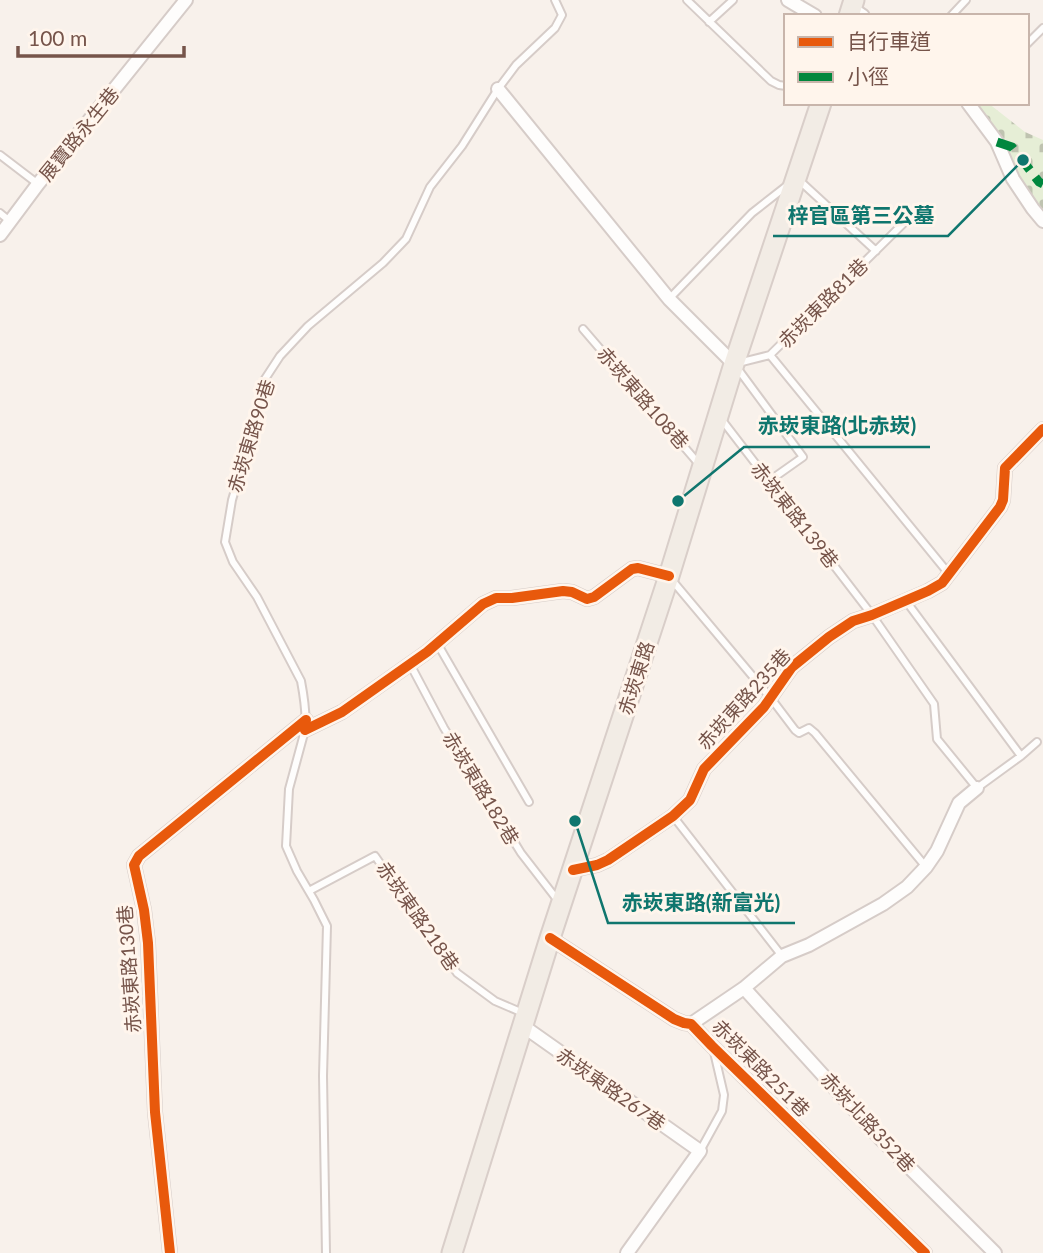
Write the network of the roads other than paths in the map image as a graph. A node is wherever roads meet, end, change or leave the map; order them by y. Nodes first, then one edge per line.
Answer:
1 (186, 0) edge
2 (555, 0) edge
3 (687, 0) edge
4 (733, 0) edge
5 (788, 0) edge
6 (966, 0) edge
7 (812, 14) edge
8 (953, 14) edge
9 (709, 22) junction
10 (1043, 27) edge
11 (1029, 42) edge
12 (784, 86) edge
13 (498, 89) junction
14 (820, 105) edge
15 (970, 105) edge
16 (0, 155) edge
17 (797, 178) junction
18 (38, 184) junction
19 (917, 210) dead end
20 (0, 213) edge
21 (1043, 221) edge
22 (11, 222) junction
23 (0, 236) edge
24 (876, 251) junction
25 (669, 299) junction
26 (583, 329) dead end
27 (770, 355) junction
28 (734, 364) junction
29 (718, 416) junction
30 (1043, 429) edge
31 (702, 467) junction
32 (769, 481) junction
33 (949, 575) junction
34 (669, 576) junction
35 (906, 601) junction
36 (872, 615) junction
37 (437, 643) junction
38 (410, 664) junction
39 (770, 697) junction
40 (306, 725) junction
41 (1038, 742) dead end
42 (1021, 756) junction
43 (976, 788) junction
44 (529, 802) dead end
45 (673, 816) junction
46 (926, 867) junction
47 (573, 870) junction
48 (309, 891) junction
49 (561, 905) junction
50 (550, 938) junction
51 (782, 956) junction
52 (744, 988) junction
53 (524, 1020) junction
54 (691, 1024) junction
55 (712, 1046) junction
56 (700, 1151) junction
57 (170, 1253) edge
58 (326, 1253) edge
59 (452, 1253) edge
60 (628, 1253) edge
61 (925, 1253) edge
62 (995, 1253) edge

1 - 18 street, 展寶路永生巷
2 - 13 lane, 赤崁東路90巷
3 - 9 lane
4 - 9 lane
5 - 7 street
6 - 8 lane
9 - 12 lane
10 - 11 lane
13 - 25 street
13 - 40 lane, 赤崁東路90巷
14 - 17 main road, 赤崁東路
15 - 21 street
16 - 18 lane
17 - 24 lane, 赤崁東路81巷
17 - 25 lane
17 - 28 main road, 赤崁東路
18 - 22 street, 展寶路永生巷
19 - 24 lane, 赤崁東路81巷
20 - 22 lane
22 - 23 street, 展寶路永生巷
24 - 27 lane, 赤崁東路81巷
25 - 28 street
26 - 31 lane, 赤崁東路108巷
27 - 28 lane
27 - 33 lane
28 - 29 main road, 赤崁東路
28 - 32 lane
29 - 31 main road, 赤崁東路
29 - 32 lane, 赤崁東路139巷
30 - 33 street, 赤崁東路235巷
31 - 34 main road, 赤崁東路
32 - 36 lane, 赤崁東路139巷
33 - 35 street, 赤崁東路235巷
34 - 37 street, 赤崁東路130巷
34 - 39 lane
34 - 47 main road, 赤崁東路
35 - 36 street, 赤崁東路235巷
35 - 42 lane
36 - 39 street, 赤崁東路235巷
36 - 43 lane, 赤崁東路139巷
37 - 38 street, 赤崁東路130巷
37 - 44 lane, 赤崁東路182巷
38 - 40 street, 赤崁東路130巷
38 - 49 lane, 赤崁東路182巷
39 - 45 street, 赤崁東路235巷
39 - 46 lane
40 - 48 lane
40 - 57 street, 赤崁東路130巷
41 - 42 lane
42 - 43 lane
43 - 46 street
45 - 47 street, 赤崁東路235巷
45 - 51 lane
46 - 51 street
47 - 49 main road, 赤崁東路
48 - 53 lane, 赤崁東路218巷
48 - 58 lane
49 - 50 main road, 赤崁東路
50 - 53 main road, 赤崁東路
50 - 54 street, 赤崁東路251巷
51 - 52 street
52 - 54 street
52 - 62 street, 赤崁北路352巷
53 - 56 street, 赤崁東路267巷
53 - 59 main road, 赤崁東路
54 - 55 street, 赤崁東路251巷
55 - 56 lane, 赤崁東路251巷
55 - 61 street, 赤崁東路251巷
56 - 60 street, 赤崁東路251巷

